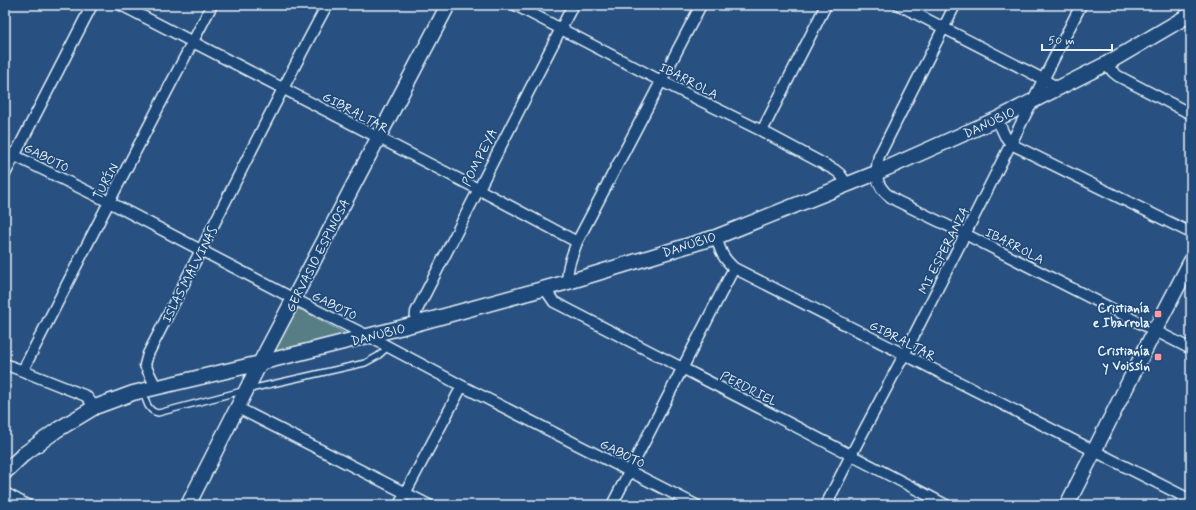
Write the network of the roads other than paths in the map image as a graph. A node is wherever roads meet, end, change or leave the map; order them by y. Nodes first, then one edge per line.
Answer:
1 (92, 5) edge
2 (122, 5) edge
3 (212, 5) edge
4 (326, 5) edge
5 (448, 5) edge
6 (515, 5) edge
7 (573, 5) edge
8 (701, 5) edge
9 (826, 5) edge
10 (899, 5) edge
11 (955, 5) edge
12 (1081, 5) edge
13 (1191, 14) edge
14 (561, 28) junction
15 (943, 28) junction
16 (193, 43) junction
17 (1106, 64) junction
18 (1043, 79) junction
19 (661, 81) junction
20 (282, 88) junction
21 (1058, 88) junction
22 (1032, 101) junction
23 (1191, 114) edge
24 (997, 119) junction
25 (762, 131) junction
26 (377, 138) junction
27 (1011, 144) junction
28 (5, 150) edge
29 (14, 156) junction
30 (876, 172) junction
31 (5, 174) edge
32 (848, 184) junction
33 (478, 189) junction
34 (109, 202) junction
35 (1191, 233) edge
36 (966, 234) junction
37 (716, 237) junction
38 (577, 242) junction
39 (201, 250) junction
40 (1191, 261) edge
41 (734, 268) junction
42 (568, 282) junction
43 (545, 289) junction
44 (294, 299) junction
45 (415, 324) junction
46 (1155, 330) junction
47 (368, 336) junction
48 (388, 347) junction
49 (1191, 349) edge
50 (904, 355) junction
51 (260, 363) junction
52 (5, 364) edge
53 (682, 369) junction
54 (23, 370) junction
55 (462, 386) junction
56 (149, 389) junction
57 (247, 390) junction
58 (95, 407) junction
59 (238, 408) junction
60 (1095, 451) junction
61 (851, 455) junction
62 (630, 471) junction
63 (5, 472) edge
64 (5, 493) edge
65 (406, 494) junction
66 (1191, 500) edge
67 (27, 505) edge
68 (188, 505) edge
69 (400, 505) edge
70 (429, 505) edge
71 (612, 505) edge
72 (696, 505) edge
73 (826, 505) edge
74 (946, 505) edge
75 (1068, 505) edge

1 - 29 street
2 - 16 street, GIBRALTAR
3 - 16 street, TURÍN
4 - 20 street, ISLAS MALVINAS
5 - 26 street, GERVASIO ESPINOSA
6 - 14 street, IBARROLA
7 - 14 street, POMPEYA
8 - 19 street
9 - 25 street
10 - 15 street
11 - 15 street
12 - 18 street, MI ESPERANZA
13 - 17 street, DANUBIO
14 - 19 street, IBARROLA
14 - 33 street, POMPEYA
15 - 18 street
15 - 30 street
16 - 20 street, GIBRALTAR
16 - 34 street, TURÍN
17 - 21 street, DANUBIO
17 - 23 street
18 - 21 street
18 - 22 street, MI ESPERANZA
19 - 25 street, IBARROLA
19 - 38 street
20 - 26 street, GIBRALTAR
20 - 39 street, ISLAS MALVINAS
21 - 22 street, DANUBIO
22 - 24 street, DANUBIO
22 - 27 street, MI ESPERANZA
24 - 27 street
24 - 30 street, DANUBIO
25 - 32 street, IBARROLA
26 - 33 street, GIBRALTAR
26 - 44 street, GERVASIO ESPINOSA
27 - 35 street
27 - 36 street, MI ESPERANZA
28 - 29 street, GABOTO
29 - 31 street
29 - 34 street, GABOTO
30 - 32 street, DANUBIO
30 - 36 street, IBARROLA
32 - 37 street, DANUBIO
33 - 38 street, GIBRALTAR
33 - 45 street, POMPEYA
34 - 39 street, GABOTO
34 - 54 street, TURÍN
36 - 46 street, IBARROLA
36 - 50 street, MI ESPERANZA
37 - 41 street, GIBRALTAR
37 - 42 street, DANUBIO
38 - 42 street
39 - 44 street, GABOTO
39 - 56 street, ISLAS MALVINAS
40 - 46 street
41 - 50 street, GIBRALTAR
41 - 53 street
42 - 43 street, DANUBIO
43 - 45 street, DANUBIO
43 - 53 street, PERDRIEL
44 - 47 street, GABOTO
44 - 51 street, GERVASIO ESPINOSA
45 - 47 street, DANUBIO
46 - 49 street, IBARROLA
46 - 60 street
47 - 48 street, GABOTO
47 - 51 street, DANUBIO
48 - 55 street, GABOTO
48 - 57 lane
50 - 60 street, GIBRALTAR
50 - 61 street, MI ESPERANZA
51 - 56 street, DANUBIO
51 - 57 street, GERVASIO ESPINOSA
52 - 54 street
53 - 61 street, PERDRIEL
53 - 62 street
54 - 58 street
55 - 62 street, GABOTO
55 - 65 street
56 - 57 lane
56 - 58 street
57 - 59 street, GERVASIO ESPINOSA
58 - 63 street
59 - 65 street
59 - 68 street, GERVASIO ESPINOSA
60 - 66 street, GIBRALTAR
60 - 75 street
61 - 73 street, MI ESPERANZA
61 - 74 street, PERDRIEL
62 - 71 street
62 - 72 street, GABOTO
64 - 67 street
65 - 69 street
65 - 70 street

